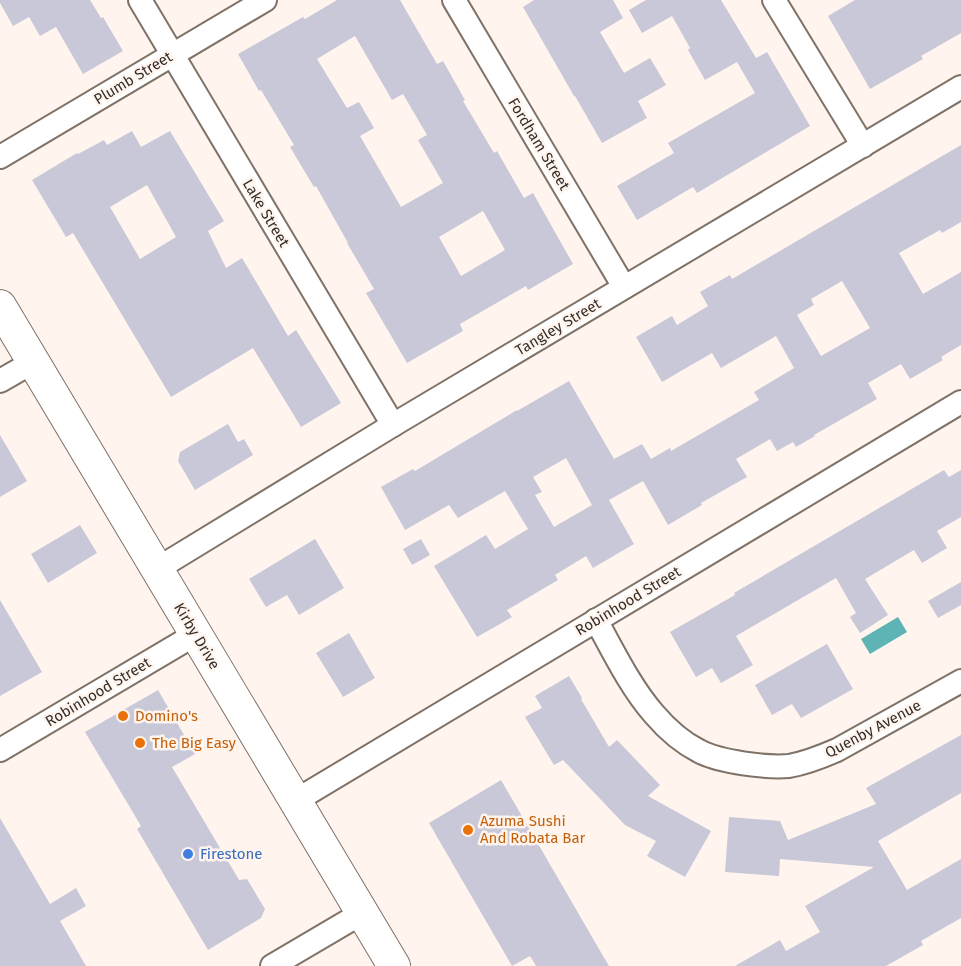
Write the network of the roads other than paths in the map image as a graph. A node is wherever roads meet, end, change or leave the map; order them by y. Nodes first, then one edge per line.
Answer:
1 (140, 0) edge
2 (265, 0) edge
3 (454, 0) edge
4 (774, 0) edge
5 (172, 55) junction
6 (961, 87) edge
7 (862, 146) junction
8 (0, 157) edge
9 (624, 287) junction
10 (0, 306) edge
11 (33, 362) junction
12 (0, 381) edge
13 (961, 402) edge
14 (393, 425) junction
15 (157, 569) junction
16 (596, 620) junction
17 (196, 634) junction
18 (961, 681) edge
19 (0, 750) edge
20 (295, 801) junction
21 (362, 913) junction
22 (272, 966) edge
23 (394, 966) edge

1 - 5 street, Lake Street
2 - 5 street, Plumb Street
3 - 9 street, Fordham Street
4 - 7 street
5 - 8 street, Plumb Street
5 - 14 street, Lake Street
6 - 7 street, Tangley Street
7 - 9 street, Tangley Street
9 - 14 street, Tangley Street
10 - 11 main road, Kirby Drive
11 - 12 street
11 - 15 main road, Kirby Drive
13 - 16 street, Robinhood Street
14 - 15 street, Tangley Street
15 - 17 main road, Kirby Drive
16 - 18 street, Quenby Avenue
16 - 20 street, Robinhood Street
17 - 19 street, Robinhood Street
17 - 20 main road, Kirby Drive
20 - 21 main road, Kirby Drive
21 - 22 street
21 - 23 main road, Kirby Drive

